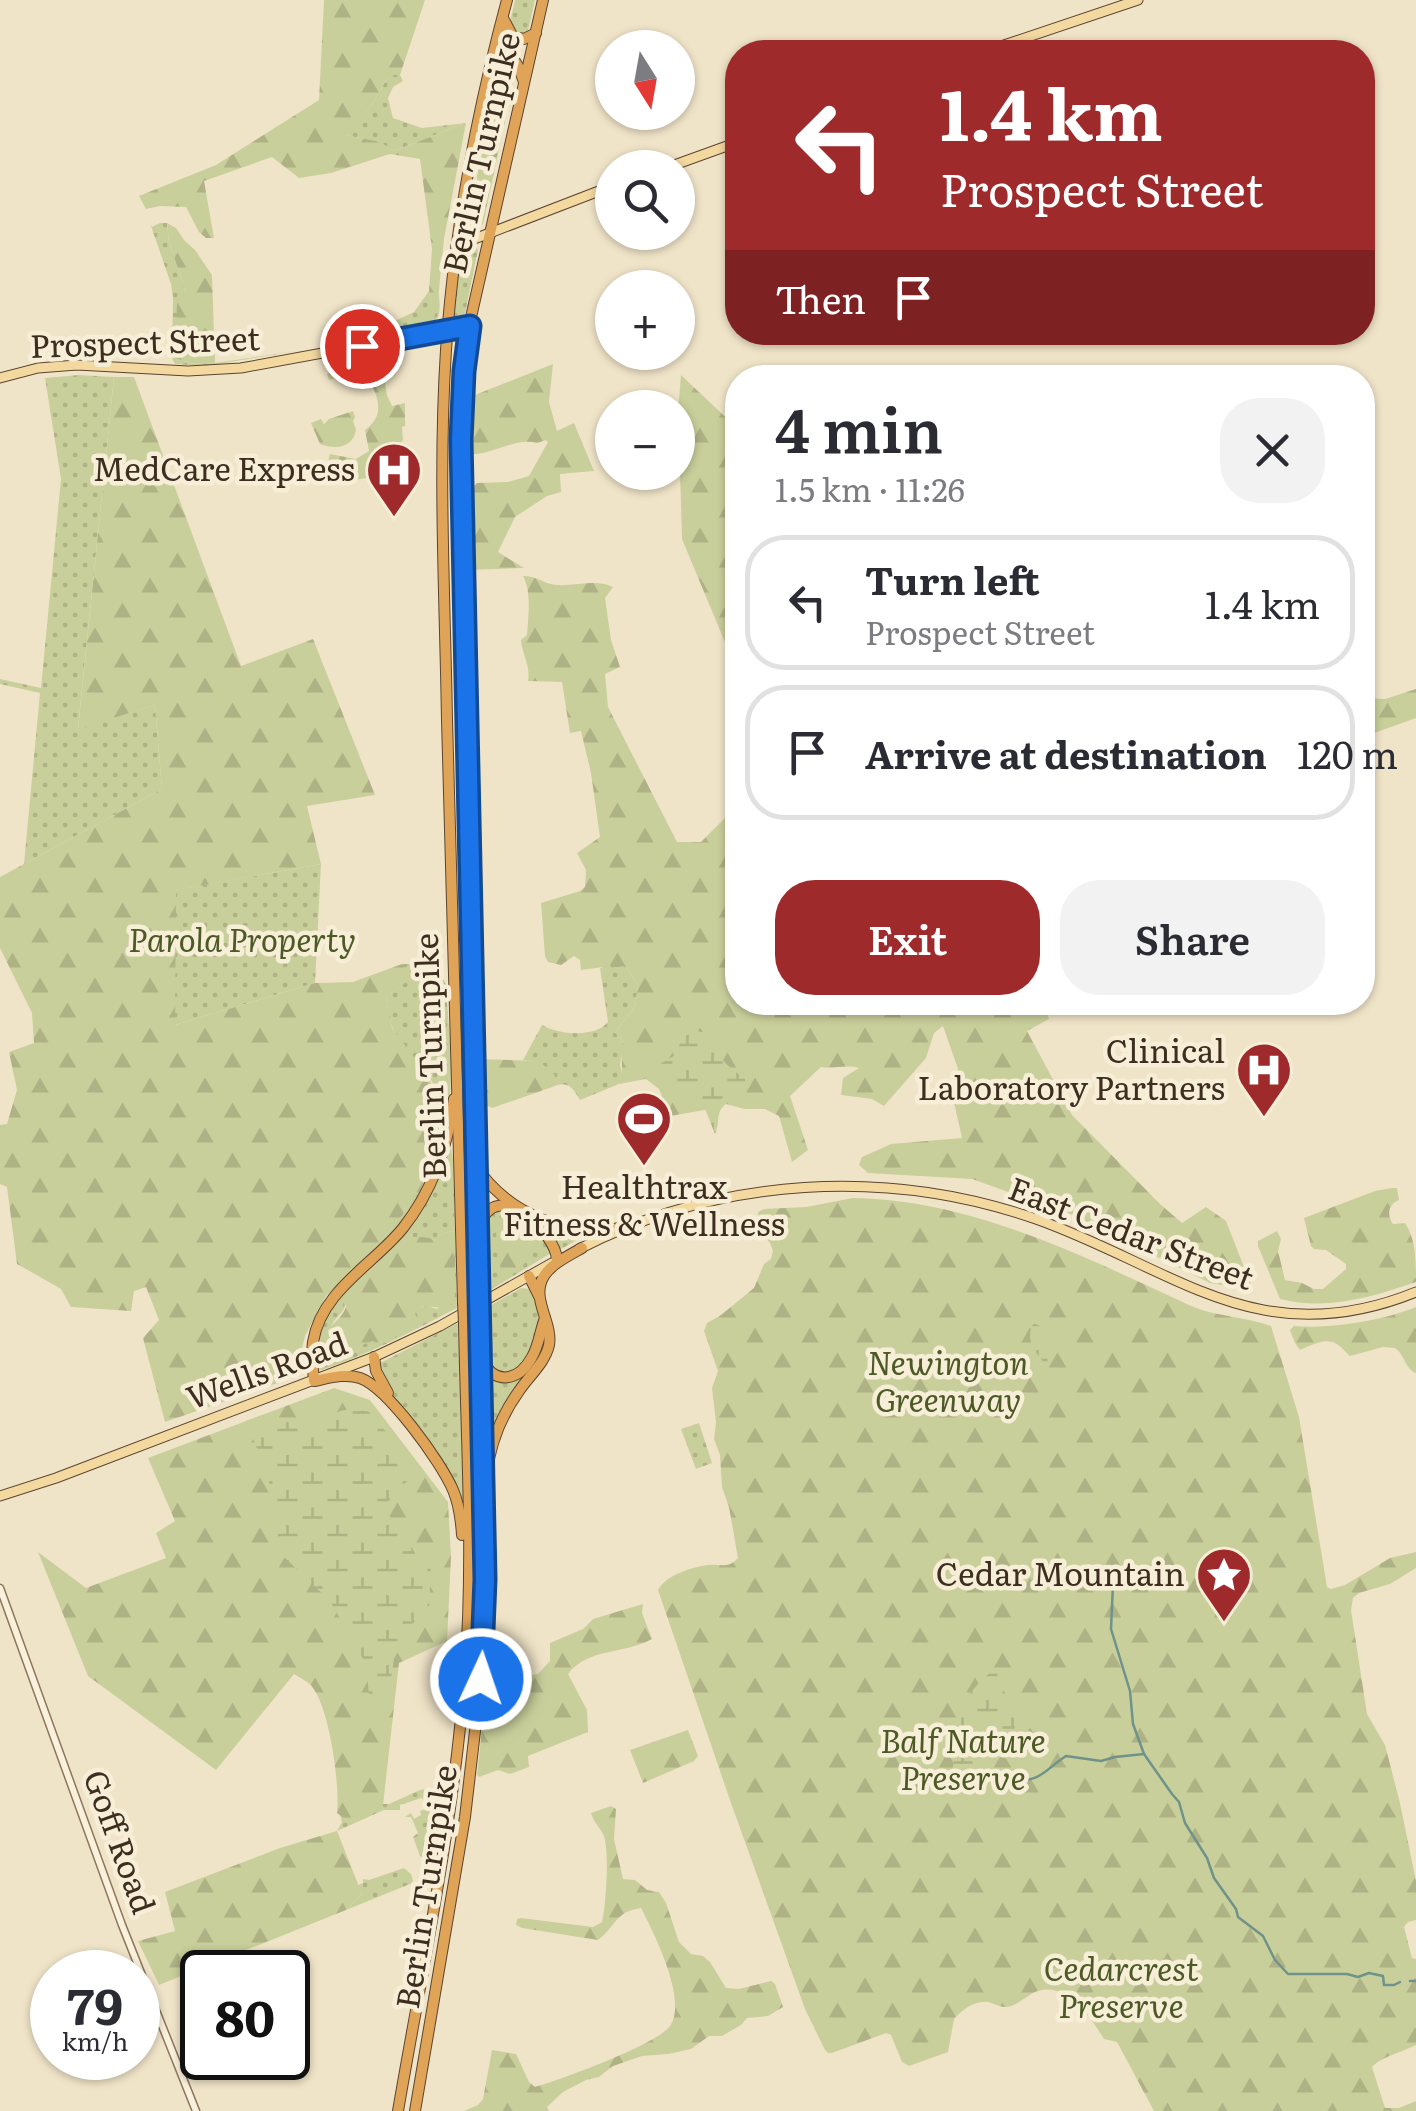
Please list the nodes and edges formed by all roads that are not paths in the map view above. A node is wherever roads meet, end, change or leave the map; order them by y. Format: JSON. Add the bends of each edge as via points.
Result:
{"nodes":[{"id":1,"x":507,"y":0,"type":"edge"},
{"id":2,"x":543,"y":0,"type":"edge"},
{"id":3,"x":1138,"y":0,"type":"edge"},
{"id":4,"x":502,"y":18,"type":"junction"},
{"id":5,"x":536,"y":32,"type":"junction"},
{"id":6,"x":1019,"y":40,"type":"edge"},
{"id":7,"x":490,"y":62,"type":"junction"},
{"id":8,"x":524,"y":83,"type":"junction"},
{"id":9,"x":725,"y":147,"type":"edge"},
{"id":10,"x":695,"y":158,"type":"edge"},
{"id":11,"x":595,"y":193,"type":"edge"},
{"id":12,"x":491,"y":233,"type":"junction"},
{"id":13,"x":456,"y":246,"type":"junction"},
{"id":14,"x":470,"y":326,"type":"junction"},
{"id":15,"x":448,"y":330,"type":"junction"},
{"id":16,"x":0,"y":378,"type":"edge"},
{"id":17,"x":464,"y":573,"type":"junction"},
{"id":18,"x":444,"y":574,"type":"junction"},
{"id":19,"x":458,"y":1063,"type":"junction"},
{"id":20,"x":475,"y":1164,"type":"junction"},
{"id":21,"x":517,"y":1208,"type":"junction"},
{"id":22,"x":627,"y":1228,"type":"junction"},
{"id":23,"x":476,"y":1242,"type":"junction"},
{"id":24,"x":582,"y":1248,"type":"junction"},
{"id":25,"x":557,"y":1260,"type":"junction"},
{"id":26,"x":542,"y":1269,"type":"joint"},
{"id":27,"x":530,"y":1276,"type":"junction"},
{"id":28,"x":1416,"y":1292,"type":"edge"},
{"id":29,"x":540,"y":1296,"type":"junction"},
{"id":30,"x":544,"y":1318,"type":"junction"},
{"id":31,"x":479,"y":1350,"type":"junction"},
{"id":32,"x":374,"y":1358,"type":"junction"},
{"id":33,"x":314,"y":1381,"type":"junction"},
{"id":34,"x":397,"y":1408,"type":"junction"},
{"id":35,"x":0,"y":1496,"type":"edge"},
{"id":36,"x":482,"y":1512,"type":"junction"},
{"id":37,"x":0,"y":1588,"type":"edge"},
{"id":38,"x":468,"y":1632,"type":"junction"},
{"id":39,"x":459,"y":1855,"type":"junction"},
{"id":40,"x":440,"y":1863,"type":"junction"},
{"id":41,"x":196,"y":2111,"type":"edge"},
{"id":42,"x":398,"y":2111,"type":"edge"},
{"id":43,"x":415,"y":2111,"type":"edge"}],
"edges":[{"from":1,"to":4,"type":"highway","name":"Berlin Turnpike"},
{"from":2,"to":5,"type":"highway","name":"Berlin Turnpike"},
{"from":3,"to":6,"type":"main road"},
{"from":4,"to":5,"type":"highway","via":[[514,37]]},
{"from":4,"to":7,"type":"highway","name":"Berlin Turnpike"},
{"from":5,"to":8,"type":"highway","name":"Berlin Turnpike"},
{"from":7,"to":8,"type":"highway","via":[[515,60]]},
{"from":7,"to":13,"type":"highway","name":"Berlin Turnpike"},
{"from":8,"to":12,"type":"highway","name":"Berlin Turnpike"},
{"from":9,"to":10,"type":"main road"},
{"from":11,"to":12,"type":"main road"},
{"from":12,"to":13,"type":"main road"},
{"from":12,"to":14,"type":"highway","name":"Berlin Turnpike"},
{"from":13,"to":15,"type":"highway","name":"Berlin Turnpike"},
{"from":14,"to":15,"type":"main road","name":"Prospect Street"},
{"from":14,"to":17,"type":"highway","name":"Berlin Turnpike","via":[[461,440]]},
{"from":15,"to":16,"type":"main road","name":"Prospect Street","via":[[227,369],[78,365]]},
{"from":15,"to":18,"type":"highway","name":"Berlin Turnpike"},
{"from":17,"to":18,"type":"highway"},
{"from":17,"to":20,"type":"highway","name":"Berlin Turnpike"},
{"from":18,"to":19,"type":"highway","name":"Berlin Turnpike"},
{"from":19,"to":33,"type":"highway","via":[[448,1134],[431,1184],[402,1230],[326,1310],[313,1341]]},
{"from":19,"to":38,"type":"highway","name":"Berlin Turnpike","bridge":true},
{"from":20,"to":21,"type":"highway"},
{"from":20,"to":23,"type":"highway","name":"Berlin Turnpike"},
{"from":21,"to":22,"type":"highway","via":[[568,1228]]},
{"from":21,"to":23,"type":"highway","via":[[489,1208]]},
{"from":21,"to":25,"type":"highway","via":[[548,1236]]},
{"from":22,"to":24,"type":"main road","name":"East Cedar Street"},
{"from":22,"to":28,"type":"main road","name":"East Cedar Street","via":[[688,1206],[773,1190],[913,1190],[1039,1220],[1196,1291],[1256,1310],[1355,1310]]},
{"from":23,"to":31,"type":"highway","name":"Berlin Turnpike","bridge":true},
{"from":24,"to":25,"type":"main road","name":"East Cedar Street"},
{"from":24,"to":29,"type":"highway","via":[[546,1273]]},
{"from":25,"to":26,"type":"main road","name":"East Cedar Street"},
{"from":26,"to":27,"type":"main road","name":"Wells Road"},
{"from":27,"to":29,"type":"highway"},
{"from":27,"to":32,"type":"main road","name":"Wells Road"},
{"from":29,"to":30,"type":"highway"},
{"from":30,"to":31,"type":"highway","via":[[533,1356],[516,1375],[490,1372]]},
{"from":30,"to":36,"type":"highway","via":[[548,1348],[496,1432]]},
{"from":31,"to":36,"type":"highway","name":"Berlin Turnpike"},
{"from":32,"to":33,"type":"main road","name":"Wells Road"},
{"from":32,"to":34,"type":"highway"},
{"from":33,"to":34,"type":"highway","via":[[358,1378]]},
{"from":33,"to":35,"type":"main road","name":"Wells Road"},
{"from":34,"to":38,"type":"highway","via":[[457,1499]]},
{"from":36,"to":39,"type":"highway","name":"Berlin Turnpike","via":[[482,1668]]},
{"from":37,"to":41,"type":"street","name":"Goff Road"},
{"from":38,"to":40,"type":"highway","name":"Berlin Turnpike"},
{"from":39,"to":40,"type":"highway"},
{"from":39,"to":43,"type":"highway","name":"Berlin Turnpike"},
{"from":40,"to":42,"type":"highway","name":"Berlin Turnpike"}]}
